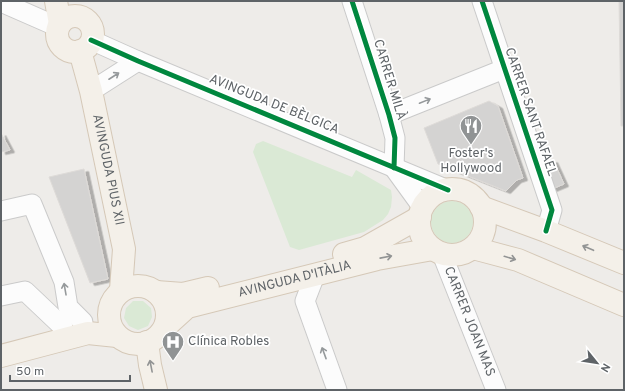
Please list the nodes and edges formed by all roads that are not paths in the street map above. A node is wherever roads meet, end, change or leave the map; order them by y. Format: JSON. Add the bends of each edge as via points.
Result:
{"nodes":[{"id":1,"x":56,"y":1,"type":"edge"},
{"id":2,"x":352,"y":1,"type":"edge"},
{"id":3,"x":482,"y":1,"type":"edge"},
{"id":4,"x":1,"y":2,"type":"edge"},
{"id":5,"x":78,"y":9,"type":"edge"},
{"id":6,"x":59,"y":26,"type":"junction"},
{"id":7,"x":86,"y":45,"type":"junction"},
{"id":8,"x":138,"y":61,"type":"junction"},
{"id":9,"x":504,"y":69,"type":"junction"},
{"id":10,"x":91,"y":91,"type":"junction"},
{"id":11,"x":389,"y":115,"type":"junction"},
{"id":12,"x":394,"y":168,"type":"junction"},
{"id":13,"x":448,"y":190,"type":"junction"},
{"id":14,"x":481,"y":207,"type":"junction"},
{"id":15,"x":1,"y":211,"type":"edge"},
{"id":16,"x":421,"y":212,"type":"junction"},
{"id":17,"x":546,"y":231,"type":"junction"},
{"id":18,"x":473,"y":248,"type":"junction"},
{"id":19,"x":124,"y":249,"type":"junction"},
{"id":20,"x":438,"y":251,"type":"junction"},
{"id":21,"x":624,"y":263,"type":"edge"},
{"id":22,"x":315,"y":275,"type":"junction"},
{"id":23,"x":150,"y":289,"type":"junction"},
{"id":24,"x":1,"y":296,"type":"edge"},
{"id":25,"x":116,"y":297,"type":"junction"},
{"id":26,"x":624,"y":305,"type":"edge"},
{"id":27,"x":73,"y":324,"type":"junction"},
{"id":28,"x":165,"y":327,"type":"junction"},
{"id":29,"x":117,"y":336,"type":"junction"},
{"id":30,"x":147,"y":342,"type":"junction"},
{"id":31,"x":1,"y":344,"type":"edge"},
{"id":32,"x":1,"y":356,"type":"edge"},
{"id":33,"x":156,"y":390,"type":"edge"},
{"id":34,"x":337,"y":390,"type":"edge"},
{"id":35,"x":496,"y":390,"type":"edge"}],
"edges":[{"from":1,"to":6,"type":"main road"},
{"from":2,"to":11,"type":"street","name":"CARRER MILÀ"},
{"from":3,"to":9,"type":"street","name":"CARRER SANT RAFAEL"},
{"from":4,"to":6,"type":"street"},
{"from":5,"to":6,"type":"main road","via":[[76,16],[64,19]]},
{"from":5,"to":7,"type":"main road","name":"AVINGUDA PIUS XII","via":[[92,30],[92,36]]},
{"from":6,"to":7,"type":"main road","via":[[58,41],[66,50],[71,52]]},
{"from":7,"to":8,"type":"street","name":"AVINGUDA DE BÈLGICA"},
{"from":7,"to":10,"type":"main road","name":"AVINGUDA PIUS XII"},
{"from":10,"to":8,"type":"street","one_way":true},
{"from":8,"to":12,"type":"street","name":"AVINGUDA DE BÈLGICA"},
{"from":11,"to":9,"type":"street","name":"CARRER SANT RAFAEL","one_way":true},
{"from":9,"to":17,"type":"street","name":"CARRER SANT RAFAEL","via":[[552,210]]},
{"from":10,"to":19,"type":"main road","name":"AVINGUDA PIUS XII"},
{"from":11,"to":12,"type":"street","name":"CARRER MILÀ","via":[[395,138]]},
{"from":12,"to":13,"type":"street","name":"AVINGUDA DE BÈLGICA"},
{"from":12,"to":16,"type":"street"},
{"from":13,"to":14,"type":"main road","via":[[467,193]]},
{"from":13,"to":16,"type":"main road","via":[[429,199]]},
{"from":14,"to":17,"type":"main road"},
{"from":14,"to":18,"type":"main road","via":[[485,218],[484,229]]},
{"from":27,"to":15,"type":"street","one_way":true,"via":[[64,282],[32,204]]},
{"from":16,"to":20,"type":"main road","via":[[422,235],[426,242]]},
{"from":16,"to":23,"type":"main road","name":"AVINGUDA D'ITÀLIA","via":[[365,248],[183,294]]},
{"from":21,"to":17,"type":"main road","one_way":true},
{"from":18,"to":20,"type":"main road","via":[[453,255]]},
{"from":18,"to":26,"type":"main road","one_way":true,"via":[[518,260]]},
{"from":19,"to":23,"type":"main road","name":"AVINGUDA PIUS XII"},
{"from":19,"to":25,"type":"main road","name":"AVINGUDA PIUS XII"},
{"from":22,"to":20,"type":"main road","name":"AVINGUDA D'ITÀLIA","one_way":true,"via":[[377,259]]},
{"from":20,"to":35,"type":"street","name":"CARRER JOAN MAS"},
{"from":22,"to":28,"type":"main road","name":"AVINGUDA D'ITÀLIA","via":[[188,307]]},
{"from":34,"to":22,"type":"street","one_way":true,"via":[[305,300]]},
{"from":23,"to":25,"type":"main road","via":[[136,285],[128,287]]},
{"from":23,"to":28,"type":"main road","via":[[163,299],[167,308]]},
{"from":24,"to":27,"type":"street","via":[[25,291]]},
{"from":25,"to":27,"type":"main road"},
{"from":25,"to":29,"type":"main road","via":[[109,312],[109,321]]},
{"from":27,"to":31,"type":"main road"},
{"from":28,"to":30,"type":"main road","via":[[153,340]]},
{"from":29,"to":30,"type":"main road","via":[[134,344]]},
{"from":29,"to":32,"type":"main road","via":[[88,333]]},
{"from":33,"to":30,"type":"main road","one_way":true}]}
